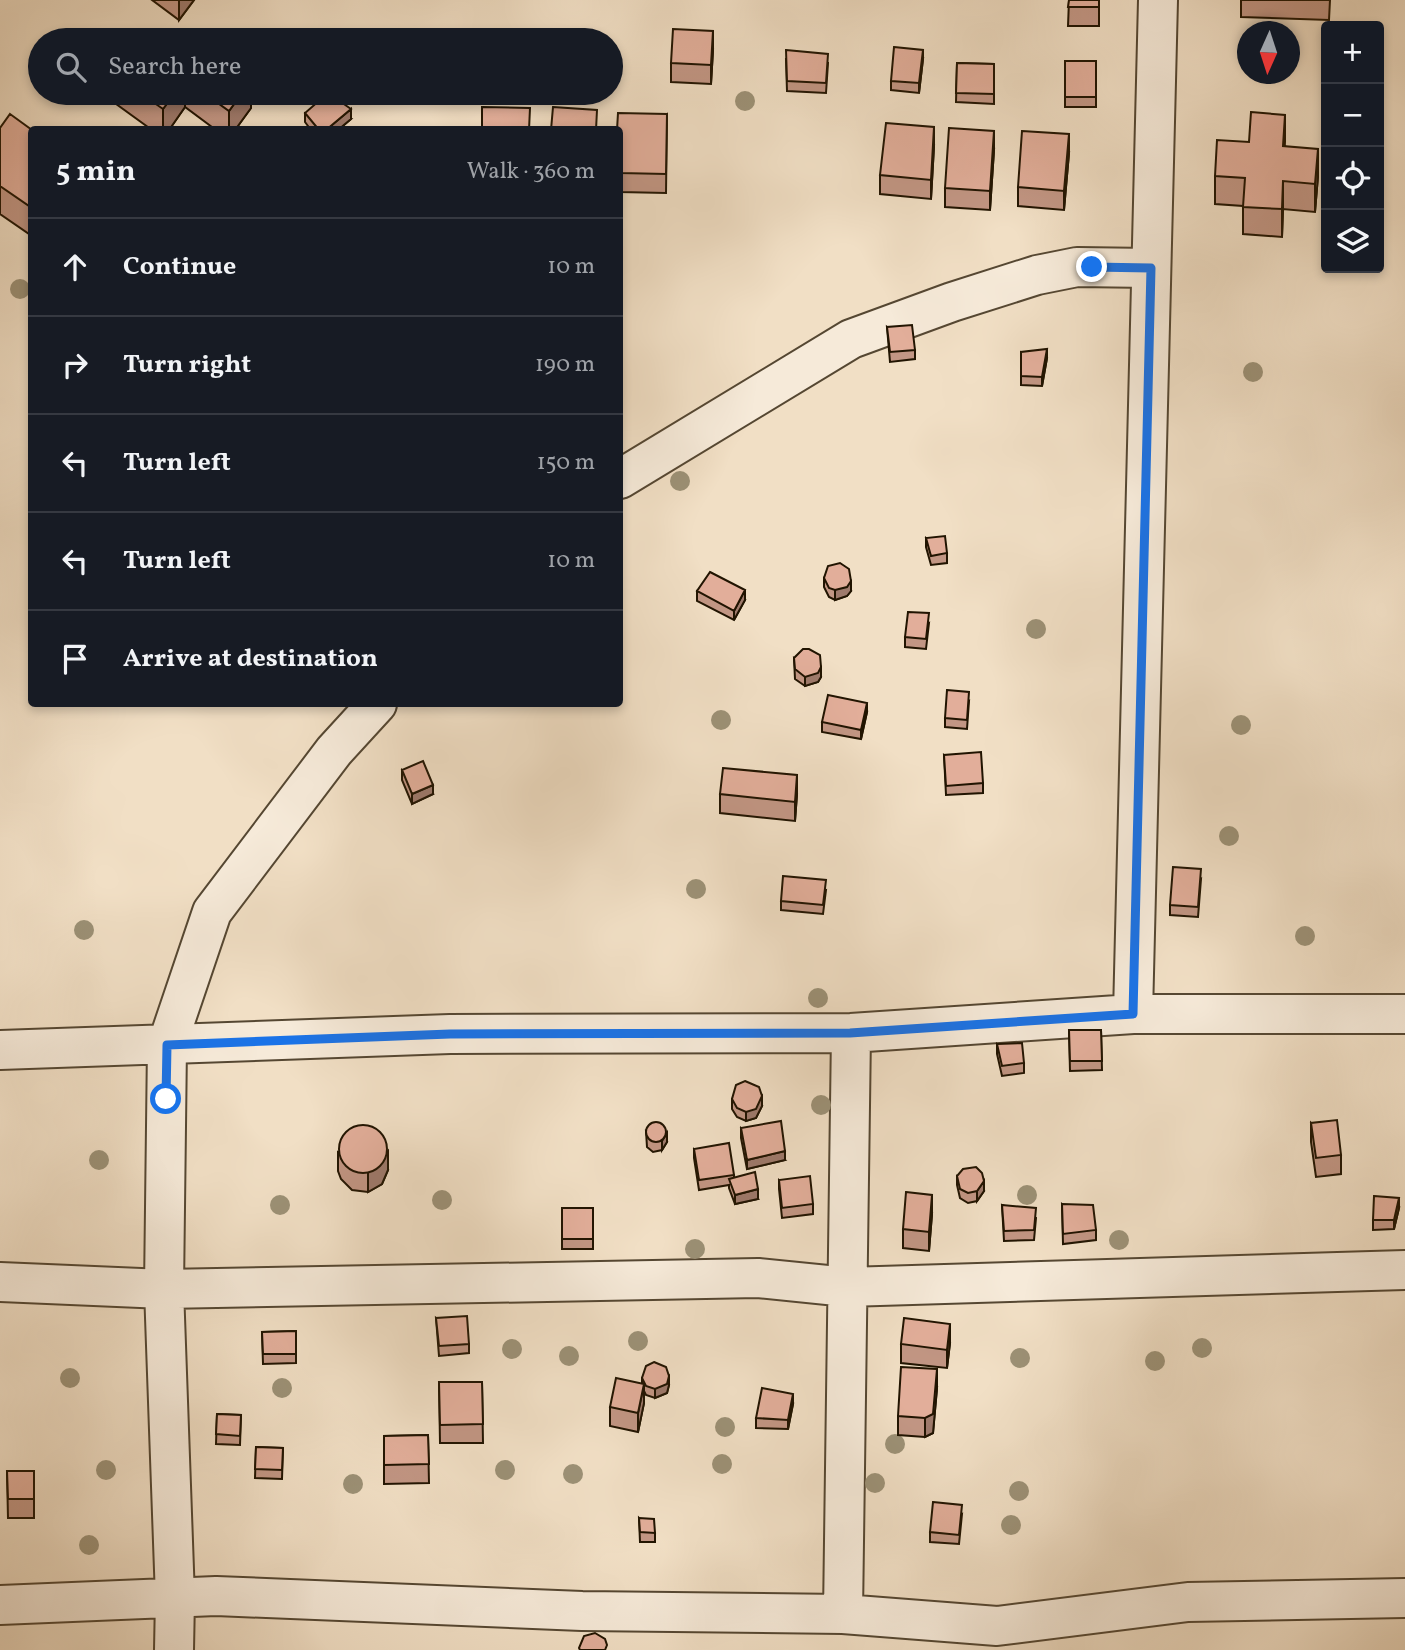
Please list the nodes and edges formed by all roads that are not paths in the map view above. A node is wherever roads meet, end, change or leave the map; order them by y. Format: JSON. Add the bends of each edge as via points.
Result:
{"nodes":[{"id":1,"x":1158,"y":0,"type":"edge"},
{"id":2,"x":1151,"y":268,"type":"junction"},
{"id":3,"x":623,"y":477,"type":"edge"},
{"id":4,"x":374,"y":707,"type":"edge"},
{"id":5,"x":1133,"y":1014,"type":"junction"},
{"id":6,"x":1405,"y":1014,"type":"edge"},
{"id":7,"x":850,"y":1033,"type":"junction"},
{"id":8,"x":167,"y":1045,"type":"junction"},
{"id":9,"x":0,"y":1050,"type":"edge"},
{"id":10,"x":1405,"y":1270,"type":"edge"},
{"id":11,"x":0,"y":1282,"type":"edge"},
{"id":12,"x":847,"y":1287,"type":"junction"},
{"id":13,"x":164,"y":1289,"type":"junction"},
{"id":14,"x":175,"y":1598,"type":"junction"},
{"id":15,"x":1405,"y":1598,"type":"edge"},
{"id":16,"x":0,"y":1605,"type":"edge"},
{"id":17,"x":843,"y":1614,"type":"junction"},
{"id":18,"x":174,"y":1650,"type":"edge"}],
"edges":[{"from":1,"to":2,"type":"street"},
{"from":2,"to":3,"type":"street","via":[[1077,267],[1037,275],[851,339]]},
{"from":2,"to":5,"type":"street"},
{"from":4,"to":8,"type":"street","via":[[334,751],[212,912]]},
{"from":5,"to":6,"type":"street"},
{"from":5,"to":7,"type":"street"},
{"from":7,"to":8,"type":"street","via":[[450,1034]]},
{"from":7,"to":12,"type":"street"},
{"from":8,"to":9,"type":"street"},
{"from":8,"to":13,"type":"street"},
{"from":10,"to":12,"type":"street"},
{"from":11,"to":13,"type":"street"},
{"from":12,"to":13,"type":"street","via":[[758,1278]]},
{"from":12,"to":17,"type":"street"},
{"from":13,"to":14,"type":"street"},
{"from":14,"to":16,"type":"street"},
{"from":14,"to":17,"type":"street"},
{"from":14,"to":18,"type":"street"},
{"from":15,"to":17,"type":"street","via":[[1188,1602],[997,1626]]}]}
